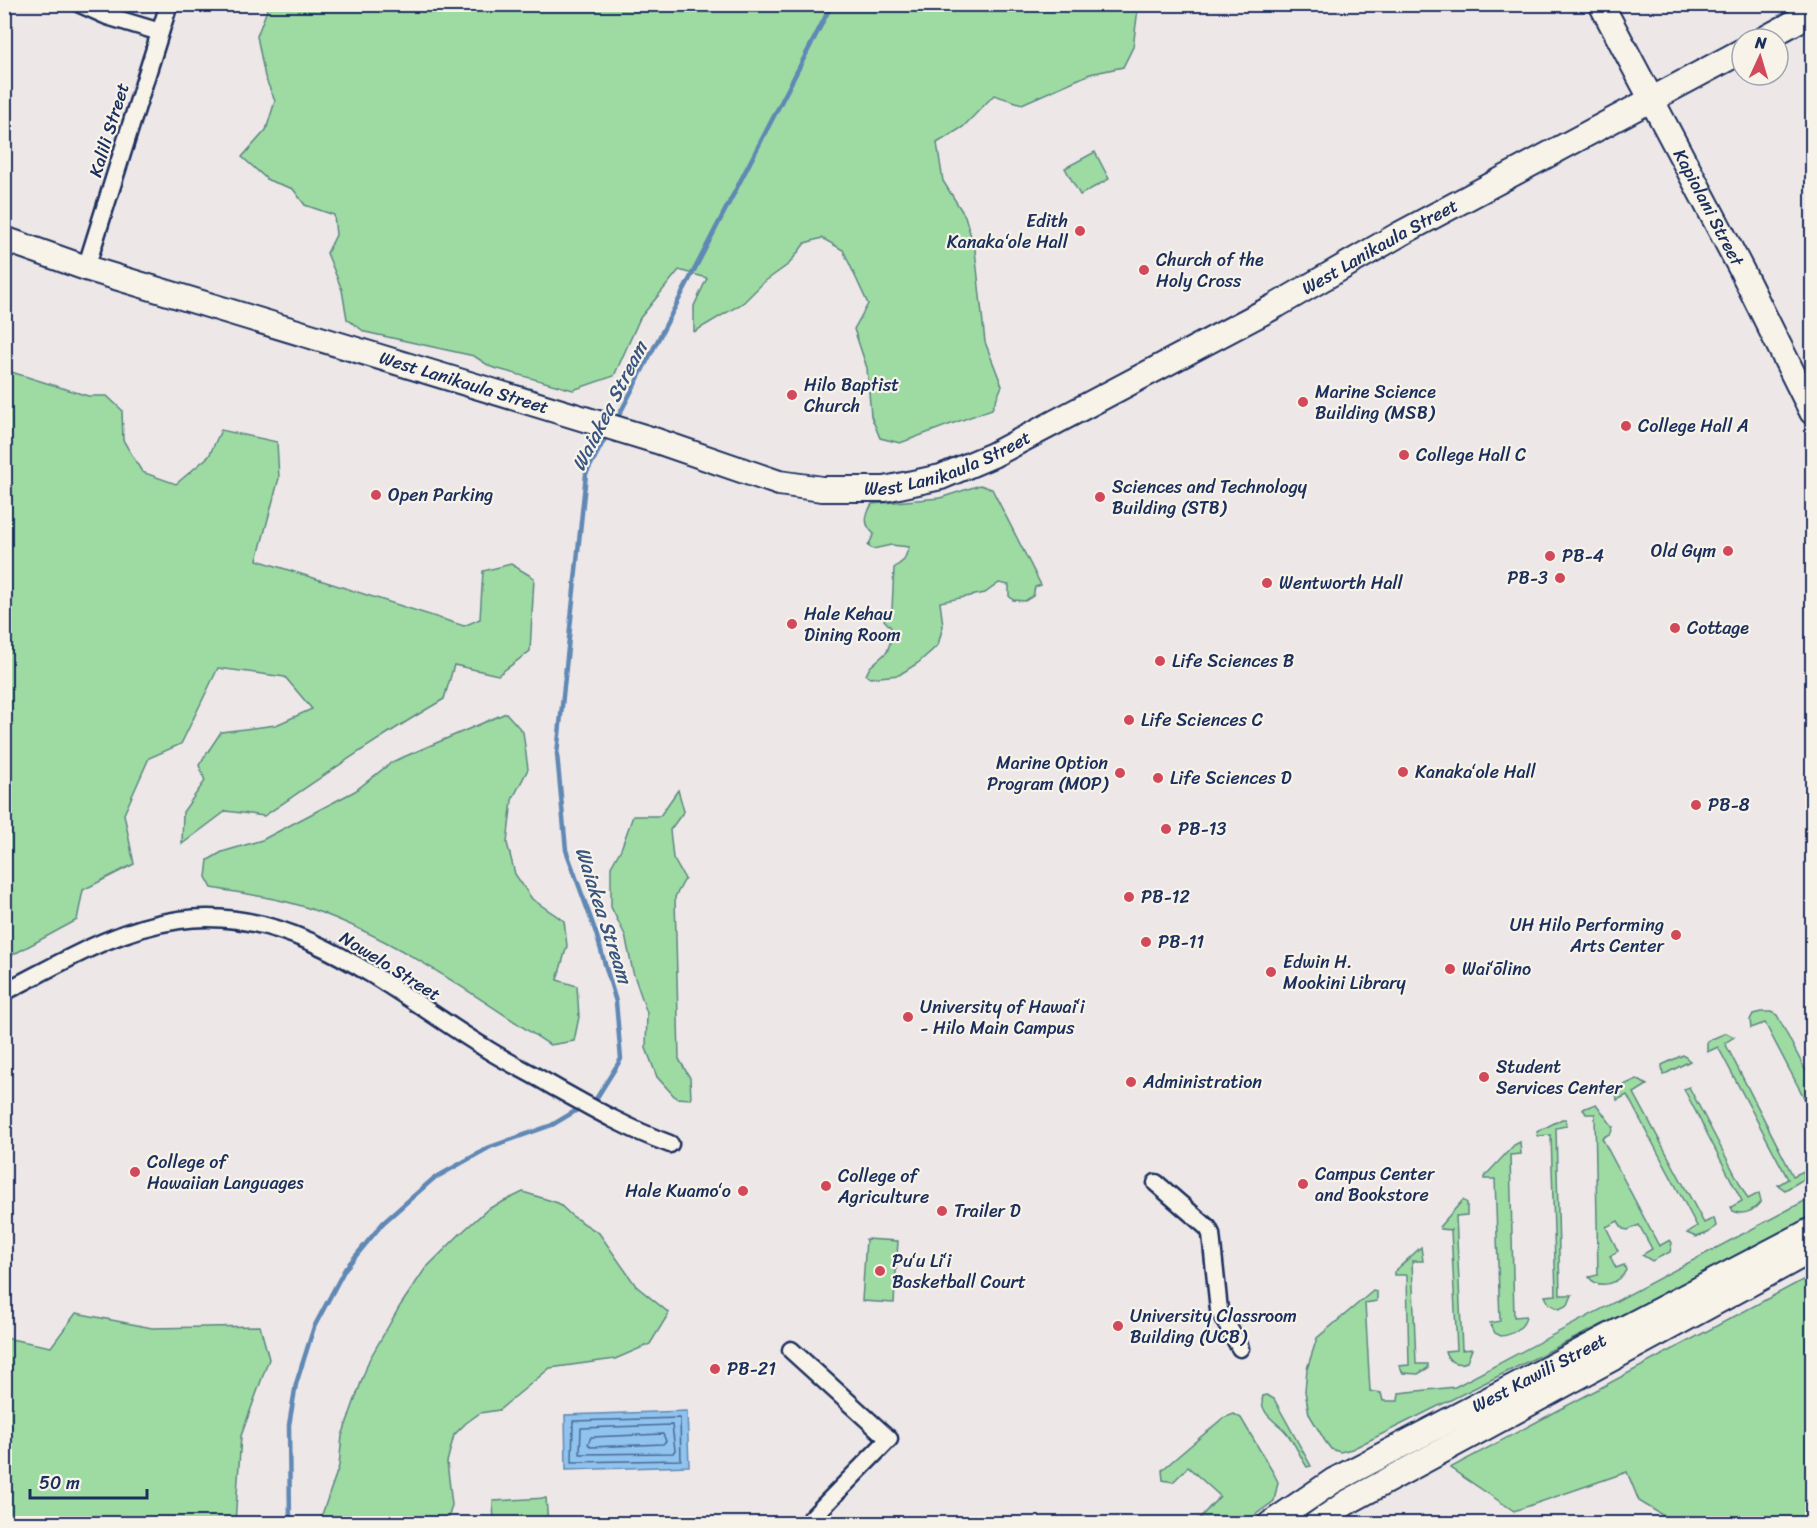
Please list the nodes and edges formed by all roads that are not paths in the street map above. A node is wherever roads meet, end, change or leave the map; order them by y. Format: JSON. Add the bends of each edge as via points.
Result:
{"nodes":[{"id":1,"x":80,"y":4,"type":"edge"},
{"id":2,"x":169,"y":4,"type":"edge"},
{"id":3,"x":1601,"y":4,"type":"edge"},
{"id":4,"x":1812,"y":13,"type":"edge"},
{"id":5,"x":1786,"y":27,"type":"edge"},
{"id":6,"x":160,"y":32,"type":"junction"},
{"id":7,"x":1730,"y":58,"type":"edge"},
{"id":8,"x":1652,"y":100,"type":"junction"},
{"id":9,"x":4,"y":239,"type":"edge"},
{"id":10,"x":86,"y":268,"type":"junction"},
{"id":11,"x":1812,"y":412,"type":"edge"},
{"id":12,"x":4,"y":992,"type":"edge"},
{"id":13,"x":670,"y":1144,"type":"dead end"},
{"id":14,"x":1156,"y":1183,"type":"dead end"},
{"id":15,"x":1812,"y":1230,"type":"edge"},
{"id":16,"x":1812,"y":1250,"type":"edge"},
{"id":17,"x":1240,"y":1348,"type":"dead end"},
{"id":18,"x":791,"y":1350,"type":"dead end"},
{"id":19,"x":806,"y":1524,"type":"edge"},
{"id":20,"x":1270,"y":1524,"type":"edge"},
{"id":21,"x":1316,"y":1524,"type":"edge"}],
"edges":[{"from":1,"to":6,"type":"street"},
{"from":2,"to":6,"type":"street","name":"Kalili Street"},
{"from":3,"to":8,"type":"street","name":"Kapiolani Street"},
{"from":4,"to":5,"type":"street"},
{"from":6,"to":10,"type":"street","name":"Kalili Street"},
{"from":7,"to":8,"type":"street","name":"West Lanikaula Street"},
{"from":8,"to":10,"type":"street","name":"West Lanikaula Street","via":[[1400,234],[1278,305],[993,455],[941,477],[885,489],[822,489],[779,483],[657,441]]},
{"from":8,"to":11,"type":"street","name":"Kapiolani Street"},
{"from":9,"to":10,"type":"street","name":"West Lanikaula Street"},
{"from":12,"to":13,"type":"street","name":"Nowelo Street","via":[[88,948],[148,926],[212,917],[274,928],[331,951],[484,1048],[612,1121]]},
{"from":14,"to":17,"type":"street","via":[[1210,1232],[1219,1310]]},
{"from":15,"to":20,"type":"street","name":"West Kawili Street","via":[[1332,1481]]},
{"from":16,"to":21,"type":"street","name":"West Kawili Street","via":[[1346,1503]]},
{"from":18,"to":19,"type":"street","via":[[889,1439]]}]}
